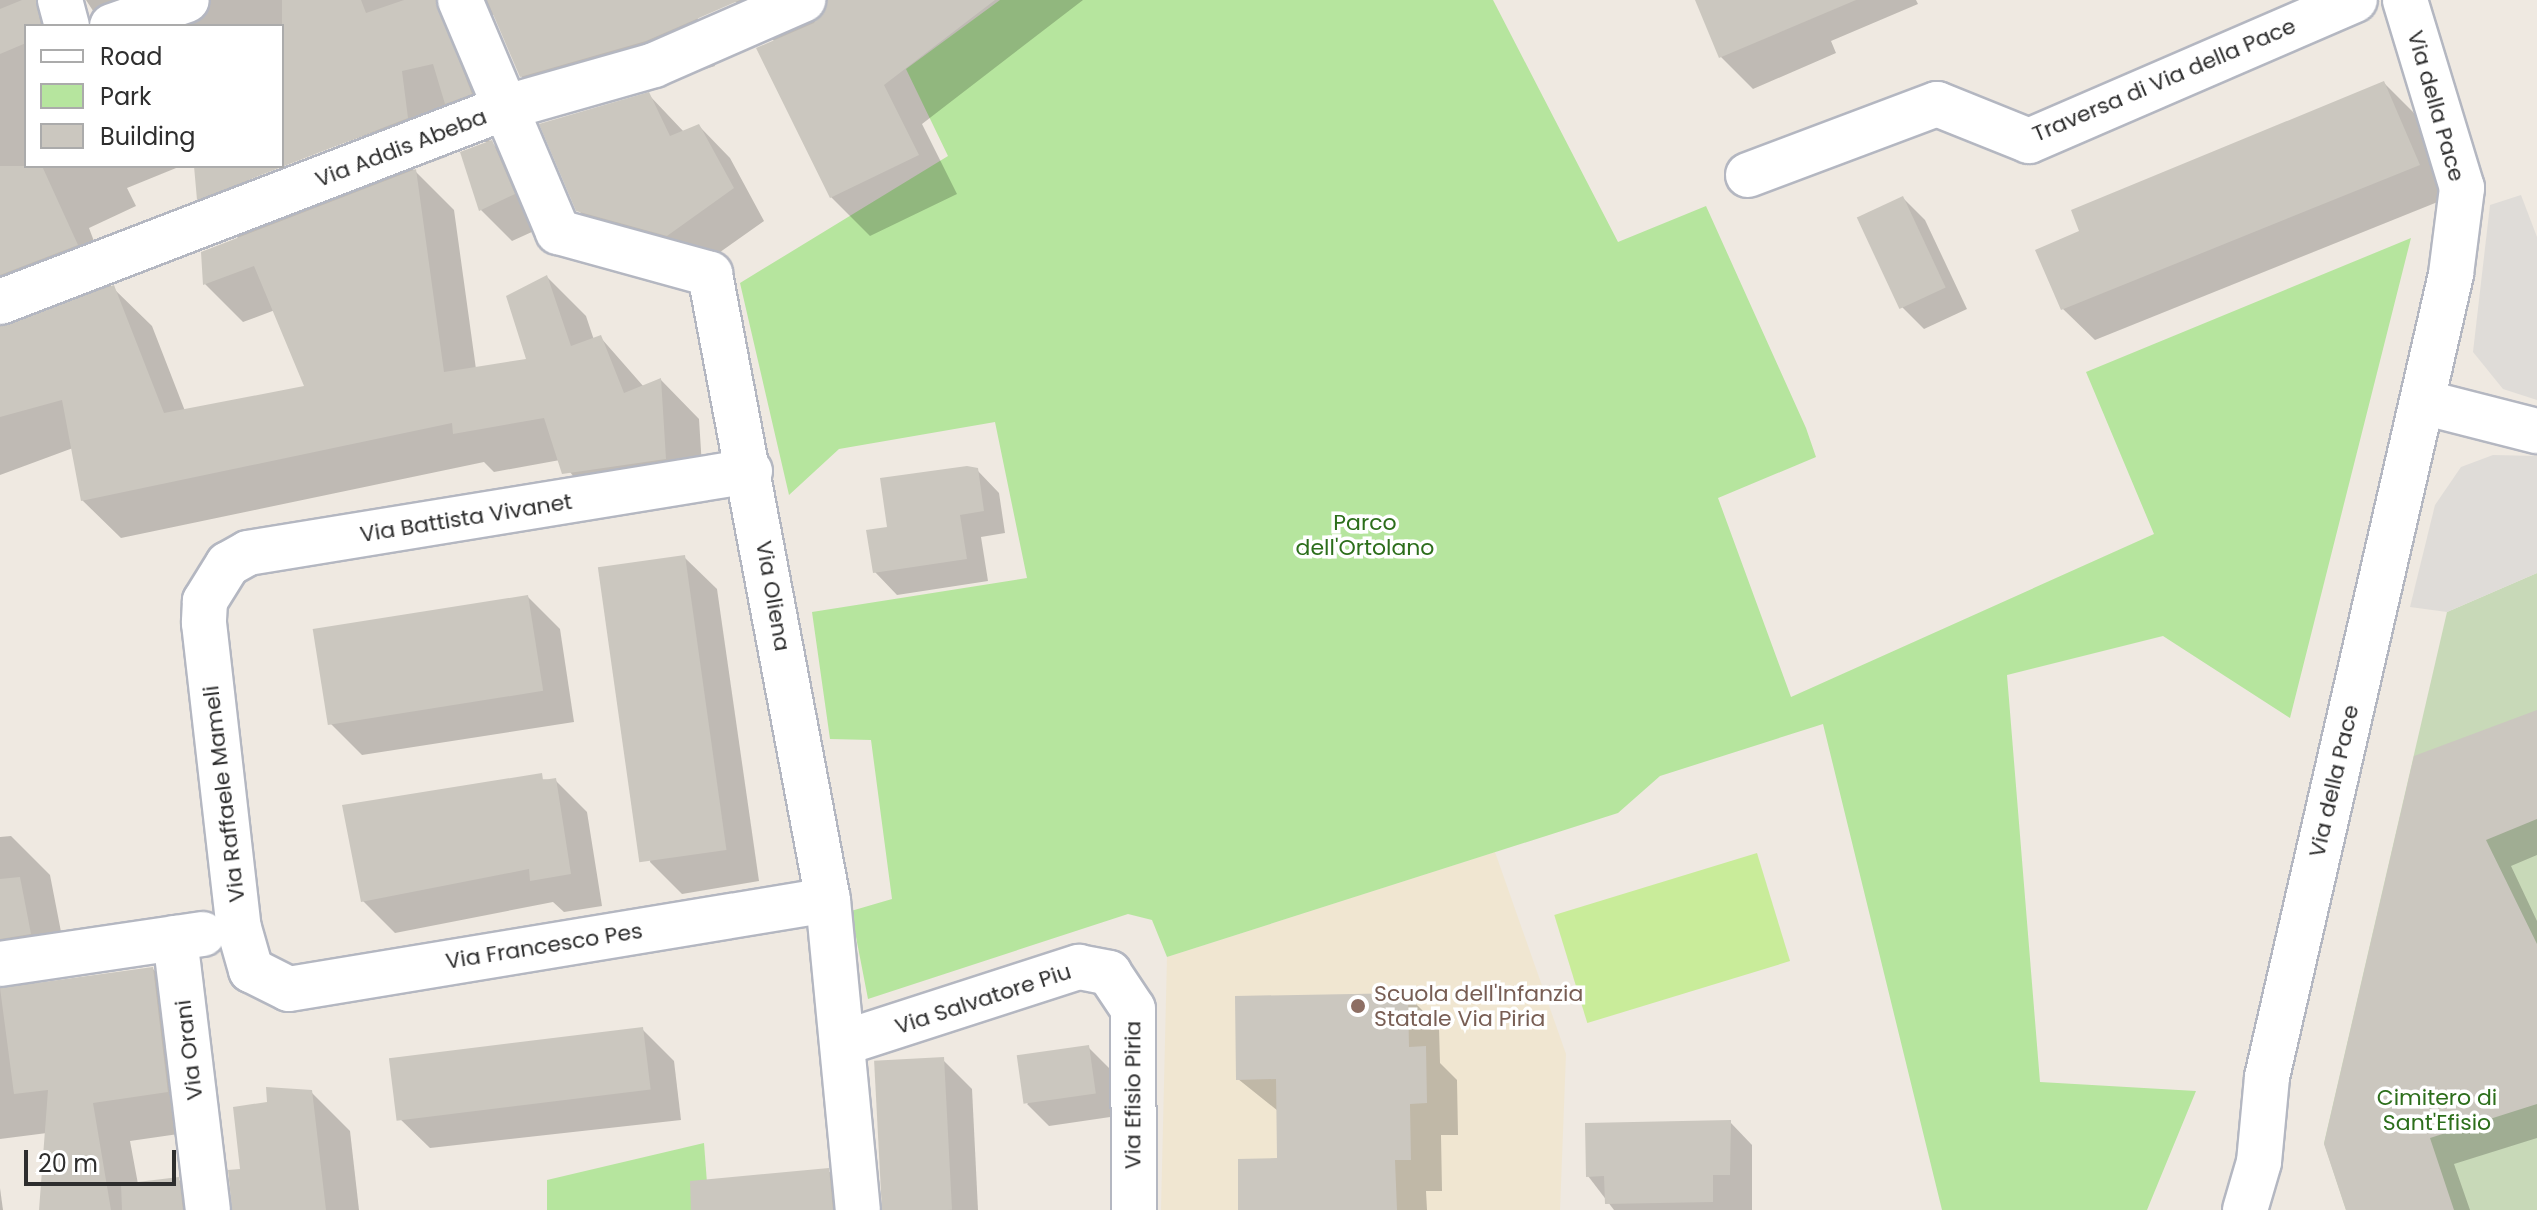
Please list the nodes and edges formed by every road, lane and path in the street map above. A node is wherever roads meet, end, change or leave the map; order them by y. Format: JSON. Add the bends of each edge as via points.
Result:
{"nodes":[{"id":1,"x":60,"y":0,"type":"edge"},
{"id":2,"x":187,"y":0,"type":"edge"},
{"id":3,"x":460,"y":0,"type":"edge"},
{"id":4,"x":803,"y":0,"type":"edge"},
{"id":5,"x":2355,"y":0,"type":"edge"},
{"id":6,"x":2405,"y":0,"type":"edge"},
{"id":7,"x":66,"y":24,"type":"edge"},
{"id":8,"x":118,"y":24,"type":"edge"},
{"id":9,"x":507,"y":107,"type":"junction"},
{"id":10,"x":1748,"y":175,"type":"dead end"},
{"id":11,"x":0,"y":302,"type":"edge"},
{"id":12,"x":2423,"y":402,"type":"junction"},
{"id":13,"x":2537,"y":431,"type":"edge"},
{"id":14,"x":750,"y":471,"type":"junction"},
{"id":15,"x":205,"y":601,"type":"joint"},
{"id":16,"x":828,"y":900,"type":"junction"},
{"id":17,"x":239,"y":928,"type":"junction"},
{"id":18,"x":175,"y":938,"type":"junction"},
{"id":19,"x":0,"y":964,"type":"edge"},
{"id":20,"x":261,"y":981,"type":"joint"},
{"id":21,"x":1121,"y":982,"type":"joint"},
{"id":22,"x":843,"y":1043,"type":"junction"},
{"id":23,"x":2259,"y":1162,"type":"junction"},
{"id":24,"x":208,"y":1210,"type":"edge"},
{"id":25,"x":858,"y":1210,"type":"edge"},
{"id":26,"x":1134,"y":1210,"type":"edge"},
{"id":27,"x":2245,"y":1210,"type":"edge"},
{"id":28,"x":2267,"y":1210,"type":"edge"}],
"edges":[{"from":1,"to":7,"type":"street"},
{"from":2,"to":8,"type":"street"},
{"from":3,"to":9,"type":"street"},
{"from":4,"to":9,"type":"street","name":"Via Addis Abeba","via":[[654,65]]},
{"from":5,"to":10,"type":"street","name":"Traversa di Via della Pace","via":[[2029,141],[1937,104]]},
{"from":6,"to":12,"type":"street","name":"Via della Pace","via":[[2462,188]]},
{"from":9,"to":11,"type":"street","name":"Via Addis Abeba"},
{"from":9,"to":14,"type":"street","name":"Via Oliena","via":[[558,232],[667,257],[710,274]]},
{"from":12,"to":13,"type":"street"},
{"from":12,"to":23,"type":"street","name":"Via della Pace","via":[[2267,1077]]},
{"from":14,"to":15,"type":"street","name":"Via Battista Vivanet","via":[[248,553],[213,581]]},
{"from":14,"to":16,"type":"street","name":"Via Oliena"},
{"from":15,"to":17,"type":"street","name":"Via Raffaele Mameli"},
{"from":16,"to":20,"type":"street","name":"Via Francesco Pes","via":[[289,989]]},
{"from":16,"to":22,"type":"street","name":"Via Oliena"},
{"from":17,"to":18,"type":"street"},
{"from":17,"to":20,"type":"street","name":"Via Raffaele Mameli","via":[[244,957]]},
{"from":18,"to":19,"type":"street"},
{"from":18,"to":24,"type":"street","name":"Via Orani"},
{"from":21,"to":22,"type":"street","name":"Via Salvatore Piu","via":[[1079,967]]},
{"from":21,"to":26,"type":"street","name":"Via Efisio Piria","via":[[1133,1009]]},
{"from":22,"to":25,"type":"street","name":"Via Oliena"},
{"from":23,"to":27,"type":"street","name":"Via della Pace"},
{"from":23,"to":28,"type":"street","name":"Via della Pace"}]}
